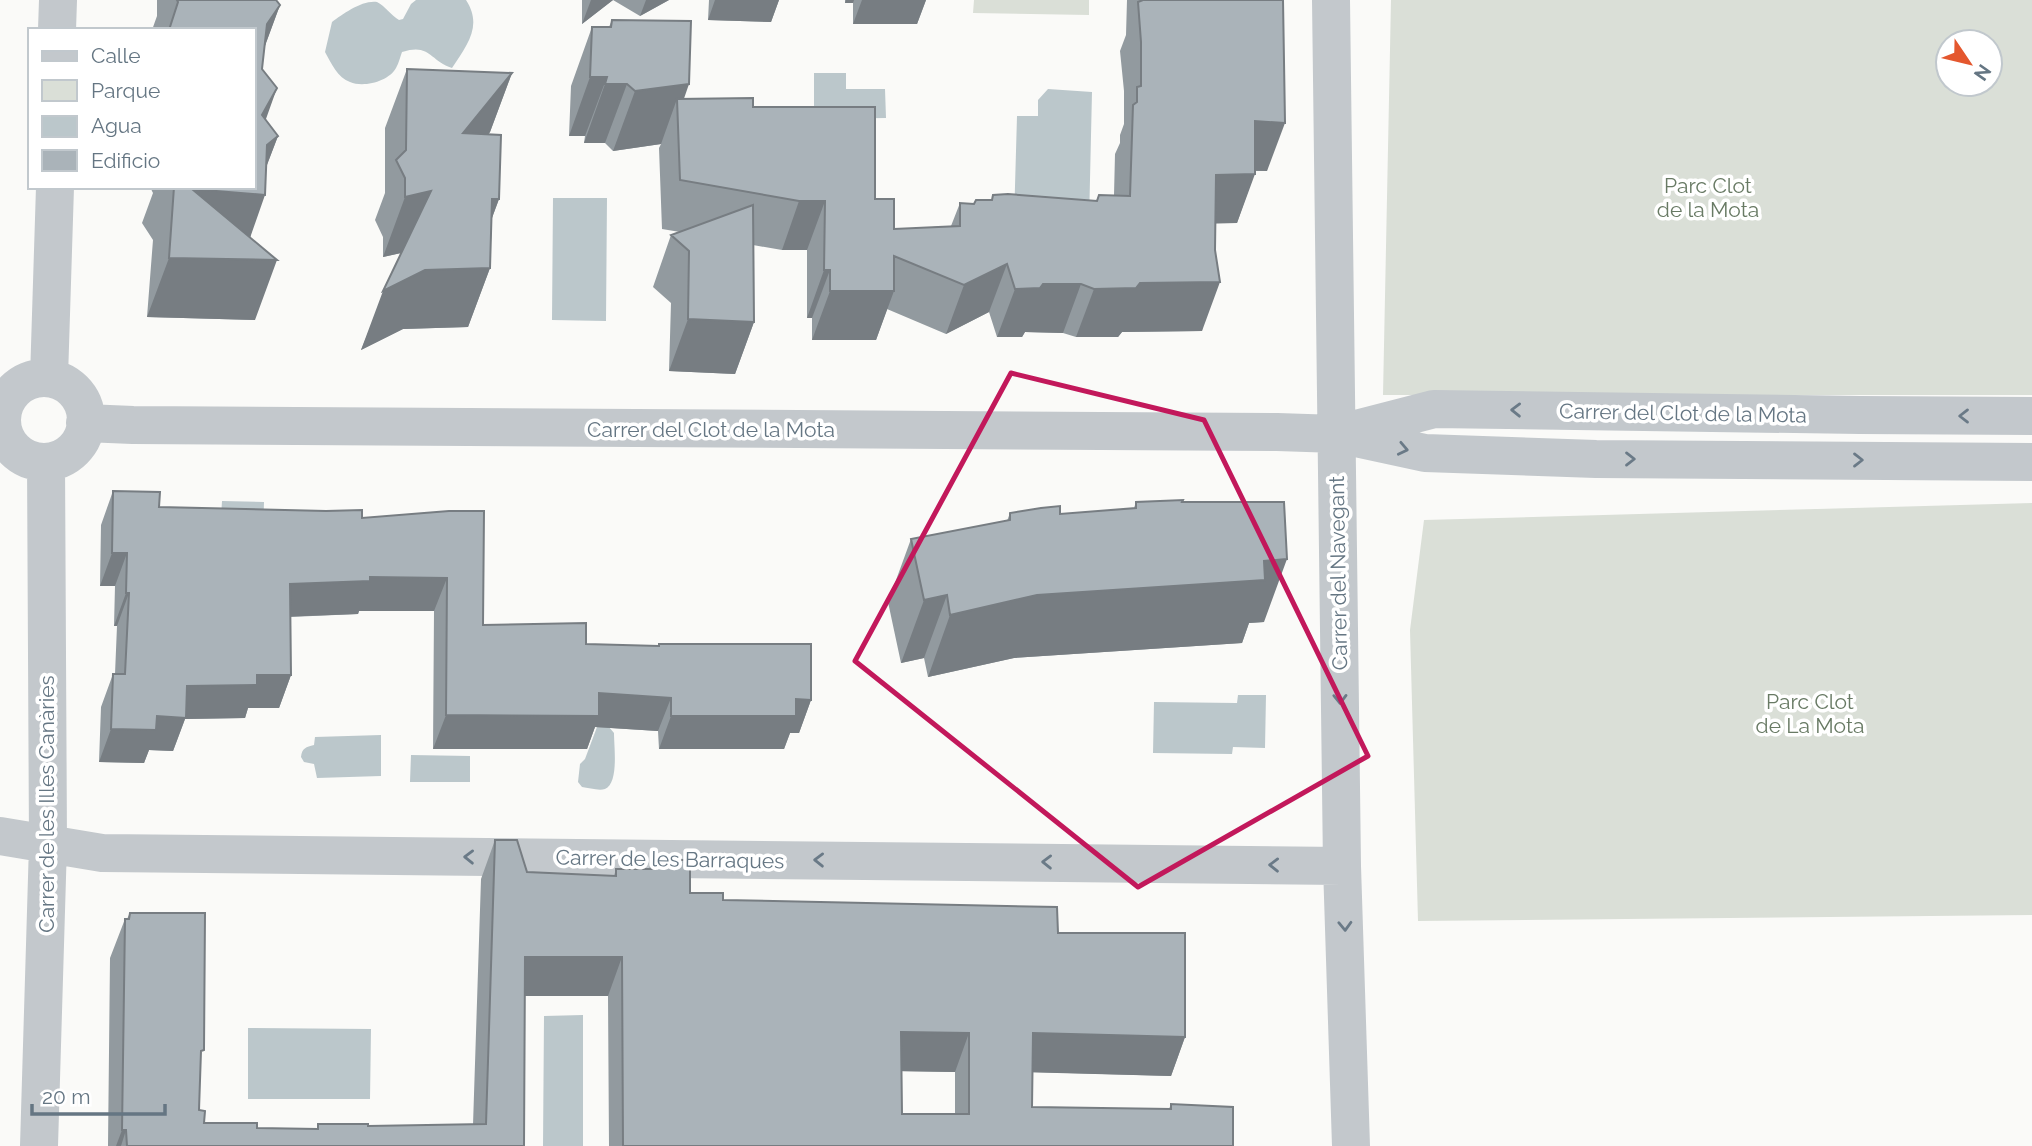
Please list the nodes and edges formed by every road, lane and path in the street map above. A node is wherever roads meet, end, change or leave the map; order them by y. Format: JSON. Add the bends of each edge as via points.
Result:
{"nodes":[{"id":1,"x":58,"y":0,"type":"edge"},
{"id":2,"x":1331,"y":0,"type":"edge"},
{"id":3,"x":57,"y":28,"type":"edge"},
{"id":4,"x":55,"y":189,"type":"edge"},
{"id":5,"x":49,"y":378,"type":"junction"},
{"id":6,"x":1,"y":415,"type":"edge"},
{"id":7,"x":2032,"y":416,"type":"edge"},
{"id":8,"x":85,"y":423,"type":"junction"},
{"id":9,"x":1337,"y":434,"type":"junction"},
{"id":10,"x":46,"y":462,"type":"junction"},
{"id":11,"x":2032,"y":462,"type":"edge"},
{"id":12,"x":0,"y":836,"type":"edge"},
{"id":13,"x":48,"y":844,"type":"junction"},
{"id":14,"x":1342,"y":866,"type":"junction"},
{"id":15,"x":39,"y":1146,"type":"edge"},
{"id":16,"x":1351,"y":1146,"type":"edge"}],
"edges":[{"from":1,"to":3,"type":"street"},
{"from":2,"to":9,"type":"street","name":"Carrer del Navegant"},
{"from":4,"to":5,"type":"street"},
{"from":5,"to":6,"type":"street","via":[[24,383],[13,391]]},
{"from":5,"to":8,"type":"street","via":[[72,389],[80,399]]},
{"from":6,"to":10,"type":"street","via":[[5,439],[13,449],[22,457]]},
{"from":7,"to":9,"type":"street","name":"Carrer del Clot de la Mota","one_way":true,"via":[[1434,409]]},
{"from":8,"to":9,"type":"street","name":"Carrer del Clot de la Mota"},
{"from":8,"to":10,"type":"street","via":[[83,435],[68,454]]},
{"from":9,"to":11,"type":"street","name":"Carrer del Clot de la Mota","one_way":true,"via":[[1425,453]]},
{"from":9,"to":14,"type":"street","name":"Carrer del Navegant","one_way":true},
{"from":10,"to":13,"type":"street","name":"Carrer de les Illes Canàries"},
{"from":12,"to":13,"type":"street","name":"Carrer de les Barraques"},
{"from":14,"to":13,"type":"street","name":"Carrer de les Barraques","one_way":true,"via":[[102,853]]},
{"from":13,"to":15,"type":"street","name":"Carrer de les Illes Canàries"},
{"from":14,"to":16,"type":"street","name":"Carrer del Navegant","one_way":true}]}
